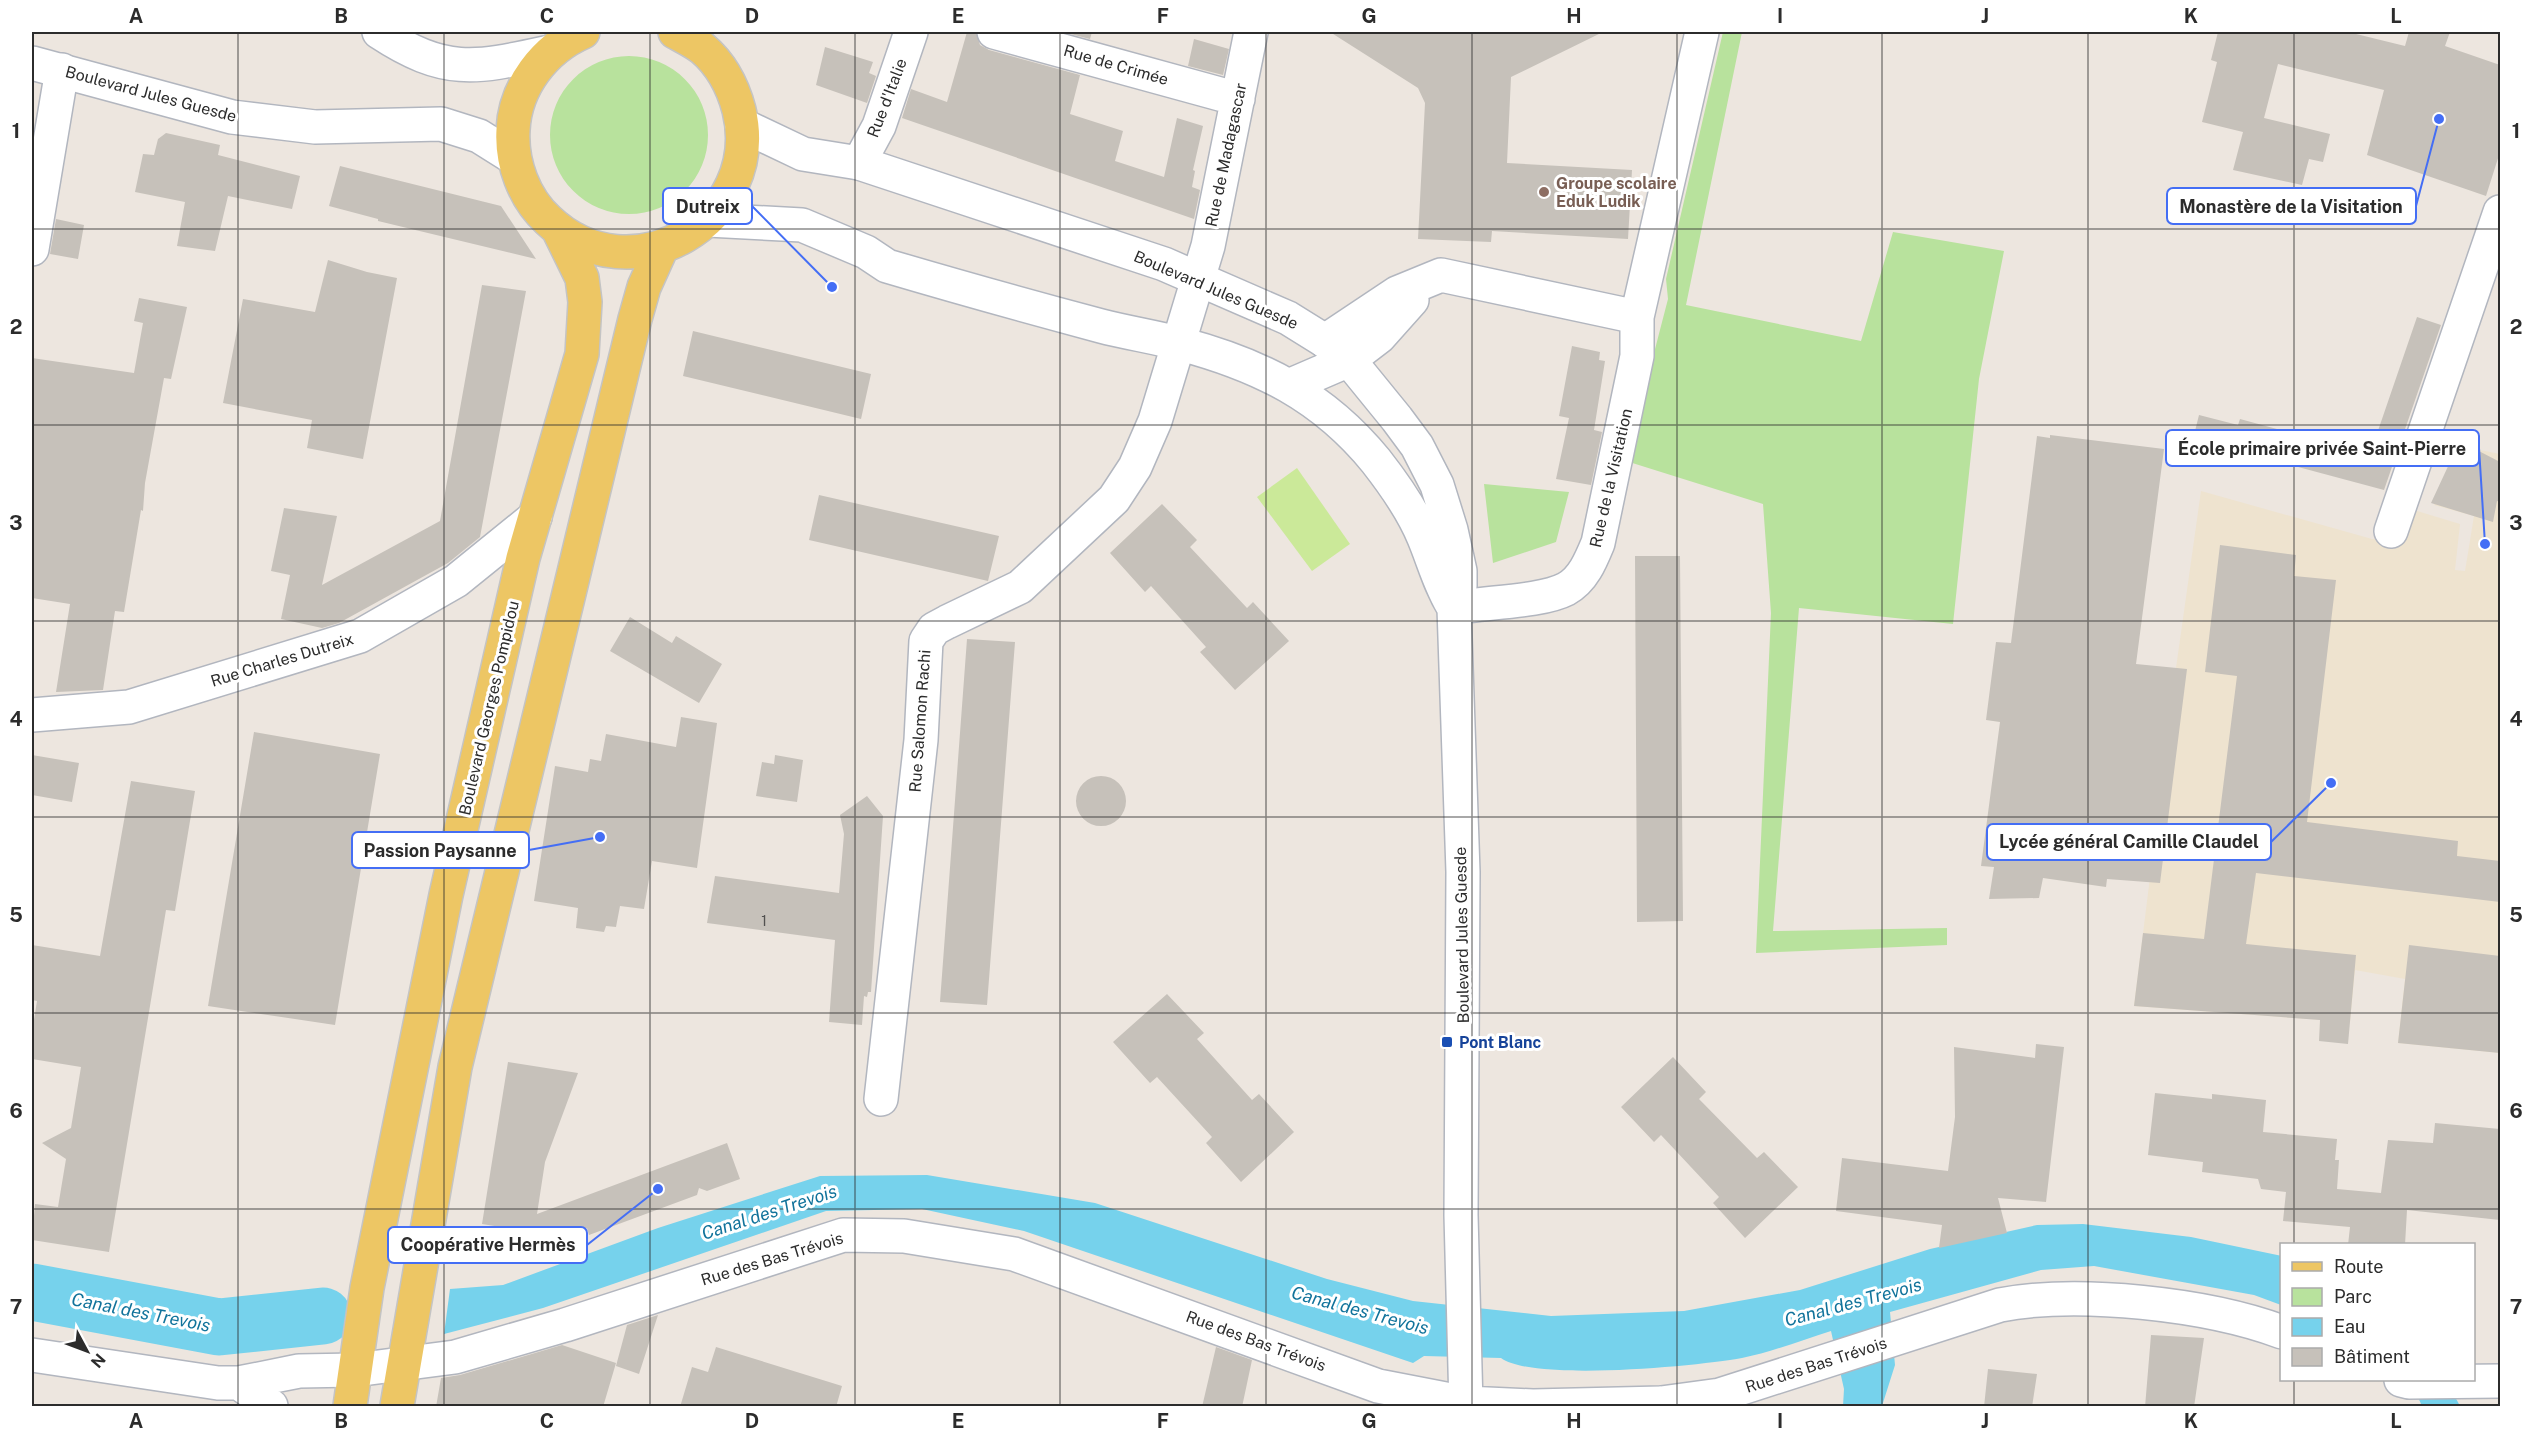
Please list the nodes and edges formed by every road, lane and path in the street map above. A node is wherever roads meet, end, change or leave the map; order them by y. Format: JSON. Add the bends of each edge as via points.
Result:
{"nodes":[{"id":1,"x":379,"y":32,"type":"edge"},
{"id":2,"x":583,"y":32,"type":"edge"},
{"id":3,"x":911,"y":32,"type":"edge"},
{"id":4,"x":994,"y":32,"type":"edge"},
{"id":5,"x":1251,"y":32,"type":"edge"},
{"id":6,"x":1702,"y":32,"type":"edge"},
{"id":7,"x":690,"y":37,"type":"edge"},
{"id":8,"x":550,"y":52,"type":"junction"},
{"id":9,"x":47,"y":66,"type":"edge"},
{"id":10,"x":1238,"y":99,"type":"junction"},
{"id":11,"x":742,"y":125,"type":"junction"},
{"id":12,"x":514,"y":158,"type":"junction"},
{"id":13,"x":859,"y":163,"type":"junction"},
{"id":14,"x":2500,"y":212,"type":"edge"},
{"id":15,"x":708,"y":220,"type":"junction"},
{"id":16,"x":558,"y":229,"type":"junction"},
{"id":17,"x":662,"y":247,"type":"junction"},
{"id":18,"x":32,"y":249,"type":"edge"},
{"id":19,"x":1198,"y":278,"type":"junction"},
{"id":20,"x":1637,"y":317,"type":"junction"},
{"id":21,"x":1179,"y":343,"type":"junction"},
{"id":22,"x":1337,"y":351,"type":"junction"},
{"id":23,"x":1291,"y":385,"type":"junction"},
{"id":24,"x":535,"y":517,"type":"junction"},
{"id":25,"x":2391,"y":531,"type":"dead end"},
{"id":26,"x":1454,"y":608,"type":"junction"},
{"id":27,"x":32,"y":715,"type":"edge"},
{"id":28,"x":881,"y":1099,"type":"dead end"},
{"id":29,"x":2280,"y":1331,"type":"edge"},
{"id":30,"x":32,"y":1355,"type":"edge"},
{"id":31,"x":403,"y":1363,"type":"junction"},
{"id":32,"x":355,"y":1370,"type":"junction"},
{"id":33,"x":2405,"y":1381,"type":"edge"},
{"id":34,"x":2500,"y":1381,"type":"edge"},
{"id":35,"x":239,"y":1383,"type":"junction"},
{"id":36,"x":1466,"y":1405,"type":"edge"},
{"id":37,"x":271,"y":1407,"type":"edge"},
{"id":38,"x":350,"y":1407,"type":"edge"},
{"id":39,"x":397,"y":1407,"type":"edge"}],
"edges":[{"from":1,"to":8,"type":"street","via":[[435,62],[486,66]]},
{"from":2,"to":8,"type":"main road","name":"Boulevard Georges Pompidou"},
{"from":3,"to":13,"type":"street","name":"Rue d'Italie","via":[[879,126]]},
{"from":4,"to":10,"type":"street","name":"Rue de Crimée"},
{"from":5,"to":10,"type":"street","name":"Rue de Madagascar"},
{"from":6,"to":20,"type":"street","name":"Rue de la Visitation"},
{"from":7,"to":11,"type":"main road","name":"Boulevard Georges Pompidou","via":[[720,68],[735,95]]},
{"from":8,"to":12,"type":"main road","name":"Boulevard Georges Pompidou","via":[[531,74],[519,100],[513,129]]},
{"from":9,"to":12,"type":"street","name":"Boulevard Jules Guesde","via":[[232,117],[315,128],[441,124],[479,136]]},
{"from":9,"to":18,"type":"street"},
{"from":10,"to":19,"type":"street","name":"Rue de Madagascar"},
{"from":11,"to":13,"type":"street","name":"Boulevard Jules Guesde","via":[[803,154]]},
{"from":11,"to":15,"type":"main road","name":"Boulevard Georges Pompidou","via":[[741,159],[733,182]]},
{"from":12,"to":16,"type":"main road","name":"Boulevard Georges Pompidou","via":[[526,192]]},
{"from":13,"to":19,"type":"street","name":"Boulevard Jules Guesde"},
{"from":14,"to":25,"type":"street"},
{"from":15,"to":17,"type":"main road","name":"Boulevard Georges Pompidou","via":[[688,236]]},
{"from":15,"to":21,"type":"street","name":"Boulevard Jules Guesde","via":[[801,225],[866,252],[887,266],[1135,335]]},
{"from":16,"to":17,"type":"main road","name":"Boulevard Georges Pompidou","via":[[581,243],[608,251]]},
{"from":16,"to":24,"type":"main road","name":"Boulevard Georges Pompidou","via":[[582,278],[582,354]]},
{"from":17,"to":31,"type":"main road","via":[[646,279],[635,319],[455,1068]]},
{"from":19,"to":21,"type":"street","name":"Rue de Madagascar"},
{"from":19,"to":22,"type":"street","name":"Boulevard Jules Guesde","via":[[1288,318]]},
{"from":20,"to":22,"type":"street","via":[[1441,275],[1407,304],[1379,337]]},
{"from":20,"to":26,"type":"street","name":"Rue de la Visitation","via":[[1637,356],[1626,416],[1598,543],[1585,571],[1566,589]]},
{"from":21,"to":23,"type":"street","name":"Boulevard Jules Guesde","via":[[1245,363]]},
{"from":21,"to":28,"type":"street","name":"Rue Salomon Rachi","via":[[1136,467],[1114,499],[1020,587],[934,629],[926,641],[921,740]]},
{"from":22,"to":23,"type":"street"},
{"from":22,"to":26,"type":"street","name":"Boulevard Jules Guesde","via":[[1397,419],[1437,485],[1460,571]]},
{"from":23,"to":26,"type":"street","name":"Boulevard Jules Guesde","via":[[1353,435],[1394,485],[1424,536],[1443,590]]},
{"from":24,"to":27,"type":"street","name":"Rue Charles Dutreix","via":[[456,581],[360,636],[129,707]]},
{"from":24,"to":32,"type":"main road","name":"Boulevard Georges Pompidou","via":[[446,895],[367,1288]]},
{"from":26,"to":36,"type":"street","name":"Boulevard Jules Guesde","via":[[1464,986],[1461,1290]]},
{"from":29,"to":36,"type":"street","name":"Rue des Bas Trévois","via":[[2233,1316],[2172,1307],[2032,1299],[2000,1305],[1720,1395],[1686,1401]]},
{"from":30,"to":35,"type":"street","name":"Rue des Bas Trévois"},
{"from":31,"to":32,"type":"street","name":"Rue des Bas Trévois"},
{"from":31,"to":36,"type":"street","name":"Rue des Bas Trévois","via":[[483,1350],[843,1235],[904,1236],[1014,1254],[1378,1386]]},
{"from":31,"to":39,"type":"main road"},
{"from":32,"to":35,"type":"street","name":"Rue des Bas Trévois","via":[[299,1371]]},
{"from":32,"to":38,"type":"main road","name":"Boulevard Georges Pompidou"},
{"from":33,"to":34,"type":"street"},
{"from":35,"to":37,"type":"street"}]}
